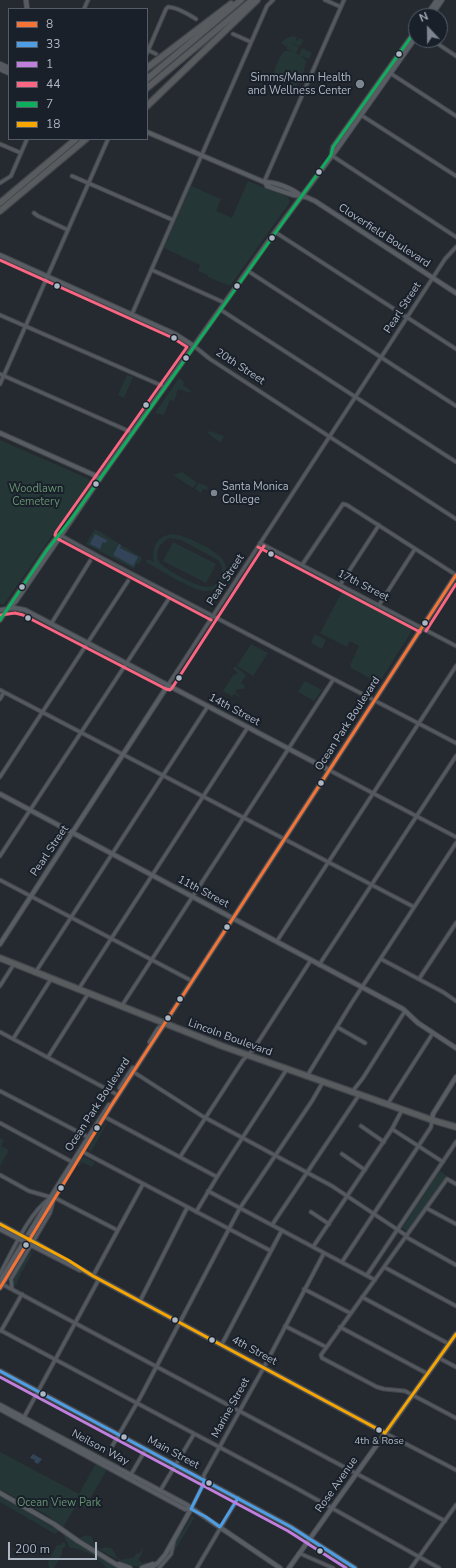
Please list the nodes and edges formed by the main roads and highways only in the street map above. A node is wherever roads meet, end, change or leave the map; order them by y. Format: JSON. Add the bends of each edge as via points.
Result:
{"nodes":[{"id":1,"x":236,"y":0,"type":"edge"},
{"id":2,"x":241,"y":0,"type":"edge"},
{"id":3,"x":252,"y":0,"type":"edge"},
{"id":4,"x":257,"y":0,"type":"edge"},
{"id":5,"x":148,"y":67,"type":"edge"},
{"id":6,"x":148,"y":78,"type":"edge"},
{"id":7,"x":148,"y":87,"type":"edge"},
{"id":8,"x":148,"y":105,"type":"edge"},
{"id":9,"x":75,"y":140,"type":"edge"},
{"id":10,"x":85,"y":140,"type":"edge"},
{"id":11,"x":0,"y":203,"type":"edge"},
{"id":12,"x":0,"y":212,"type":"edge"},
{"id":13,"x":0,"y":958,"type":"edge"},
{"id":14,"x":456,"y":1127,"type":"edge"}],
"edges":[{"from":1,"to":5,"type":"highway"},
{"from":2,"to":6,"type":"highway"},
{"from":3,"to":7,"type":"highway"},
{"from":4,"to":8,"type":"highway"},
{"from":9,"to":11,"type":"highway"},
{"from":10,"to":12,"type":"highway"},
{"from":13,"to":14,"type":"highway","name":"Lincoln Boulevard","via":[[248,1056]]}]}
